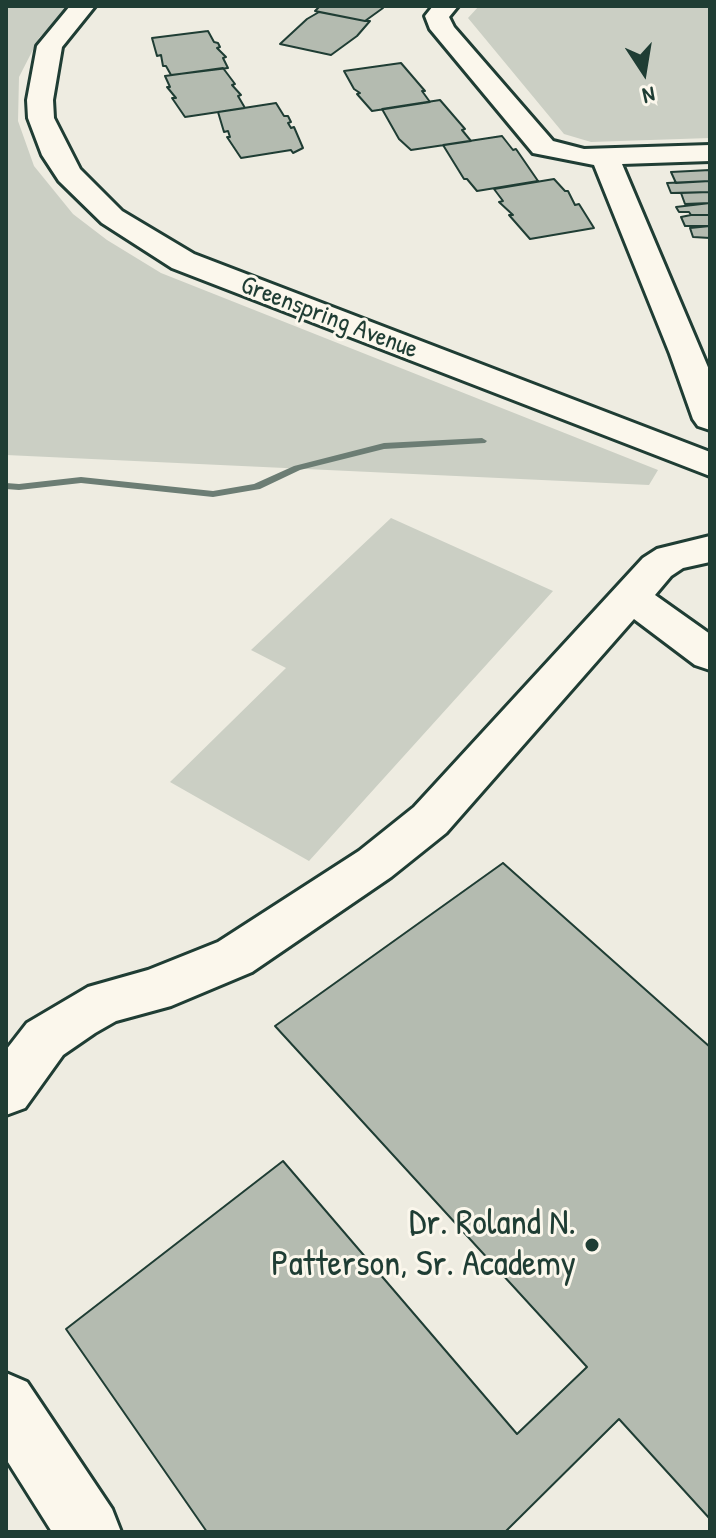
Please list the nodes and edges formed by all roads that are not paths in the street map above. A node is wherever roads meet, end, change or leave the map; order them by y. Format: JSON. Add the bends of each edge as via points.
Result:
{"nodes":[{"id":1,"x":83,"y":6,"type":"edge"},
{"id":2,"x":105,"y":6,"type":"edge"},
{"id":3,"x":446,"y":6,"type":"edge"},
{"id":4,"x":44,"y":74,"type":"junction"},
{"id":5,"x":710,"y":153,"type":"edge"},
{"id":6,"x":605,"y":158,"type":"junction"},
{"id":7,"x":710,"y":419,"type":"edge"},
{"id":8,"x":710,"y":465,"type":"edge"},
{"id":9,"x":710,"y":549,"type":"edge"},
{"id":10,"x":631,"y":597,"type":"junction"},
{"id":11,"x":710,"y":655,"type":"edge"},
{"id":12,"x":6,"y":1091,"type":"edge"},
{"id":13,"x":6,"y":1403,"type":"edge"},
{"id":14,"x":89,"y":1532,"type":"edge"}],
"edges":[{"from":1,"to":4,"type":"main road","name":"Greenspring Avenue","via":[[50,46]]},
{"from":2,"to":4,"type":"main road"},
{"from":3,"to":6,"type":"main road","via":[[437,16],[442,29],[534,140],[556,153]]},
{"from":4,"to":8,"type":"main road","name":"Greenspring Avenue","via":[[41,118],[56,155],[89,197],[149,242],[251,289]]},
{"from":5,"to":6,"type":"main road"},
{"from":6,"to":7,"type":"main road"},
{"from":9,"to":10,"type":"main road","via":[[671,558]]},
{"from":10,"to":11,"type":"main road"},
{"from":10,"to":12,"type":"main road","via":[[430,820],[375,864],[235,957],[77,1017],[45,1039]]},
{"from":13,"to":14,"type":"main road"}]}
